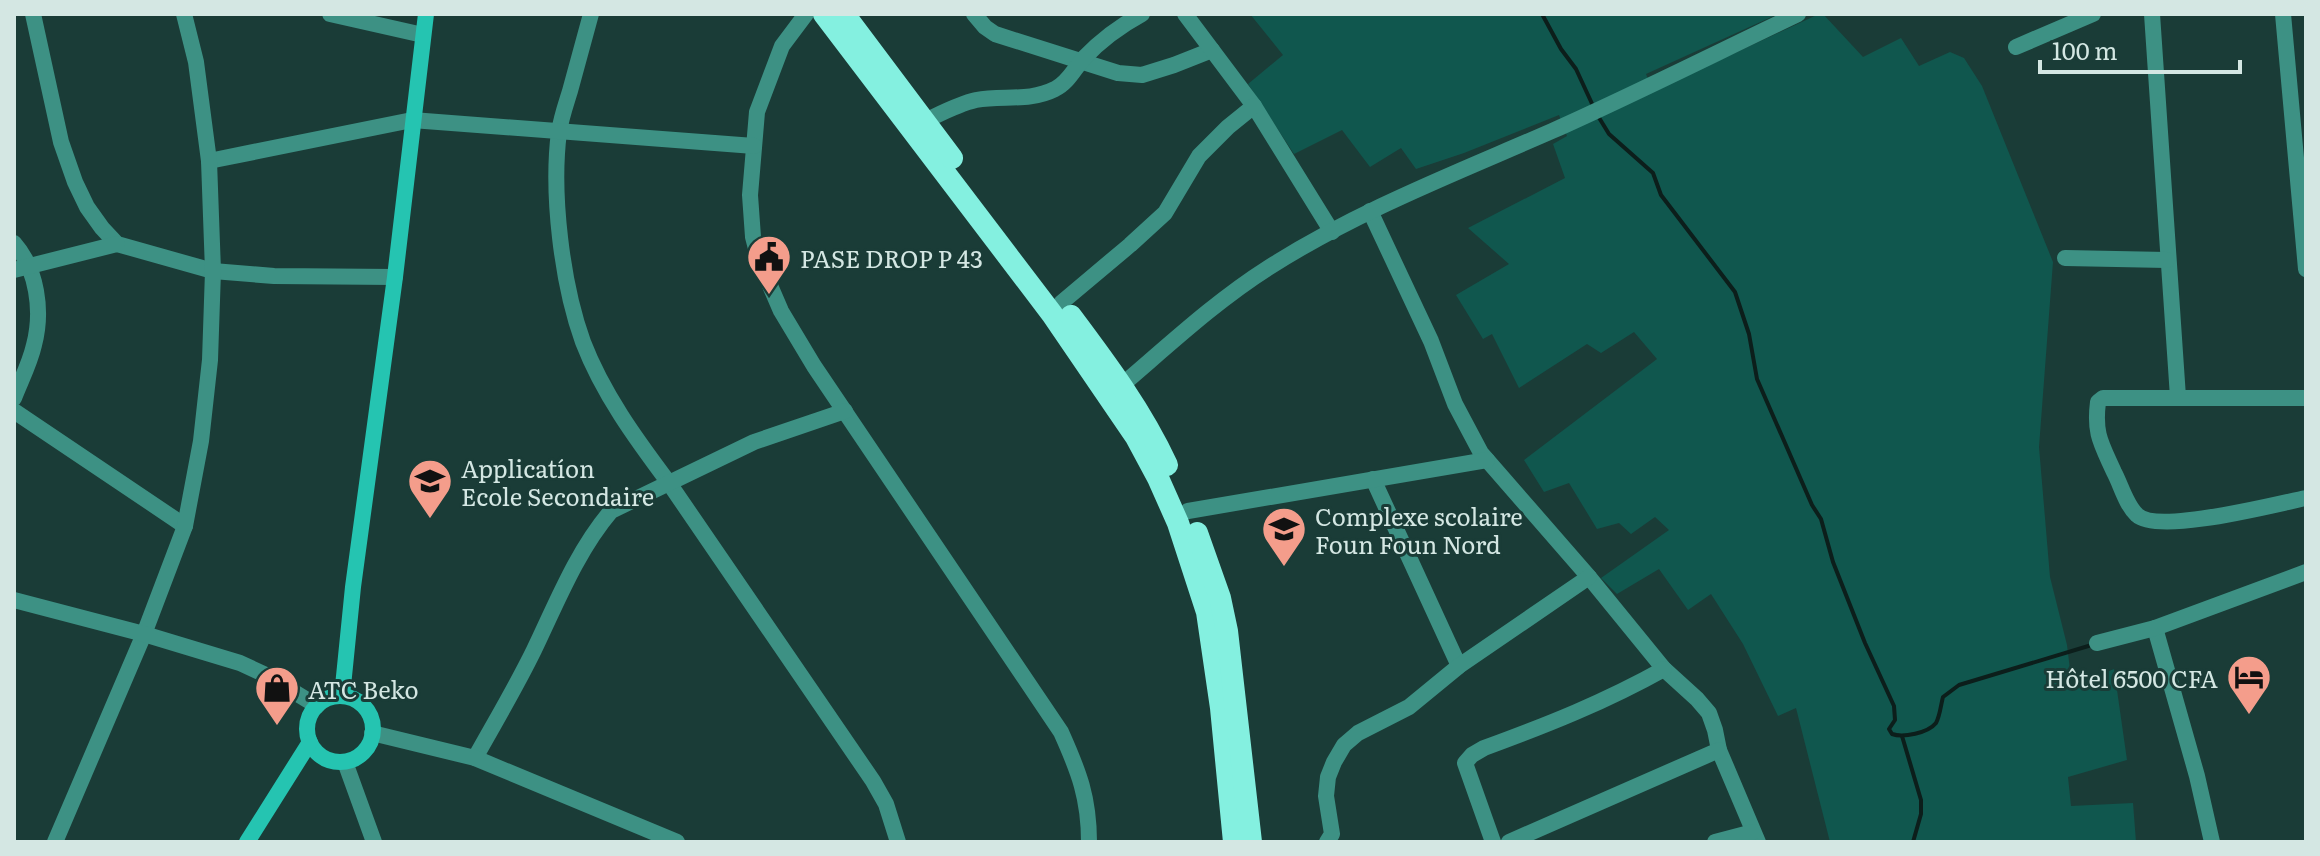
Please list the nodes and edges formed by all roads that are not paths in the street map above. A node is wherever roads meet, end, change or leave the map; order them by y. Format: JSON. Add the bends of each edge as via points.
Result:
{"nodes":[{"id":1,"x":33,"y":14,"type":"edge"},
{"id":2,"x":184,"y":14,"type":"edge"},
{"id":3,"x":330,"y":14,"type":"edge"},
{"id":4,"x":426,"y":14,"type":"edge"},
{"id":5,"x":591,"y":14,"type":"edge"},
{"id":6,"x":806,"y":14,"type":"edge"},
{"id":7,"x":824,"y":14,"type":"edge"},
{"id":8,"x":844,"y":14,"type":"edge"},
{"id":9,"x":974,"y":14,"type":"edge"},
{"id":10,"x":1142,"y":14,"type":"edge"},
{"id":11,"x":1185,"y":14,"type":"edge"},
{"id":12,"x":1798,"y":14,"type":"edge"},
{"id":13,"x":2093,"y":14,"type":"edge"},
{"id":14,"x":2152,"y":14,"type":"edge"},
{"id":15,"x":2283,"y":14,"type":"edge"},
{"id":16,"x":423,"y":35,"type":"junction"},
{"id":17,"x":2016,"y":47,"type":"dead end"},
{"id":18,"x":1212,"y":50,"type":"junction"},
{"id":19,"x":1081,"y":60,"type":"junction"},
{"id":20,"x":1254,"y":106,"type":"junction"},
{"id":21,"x":412,"y":120,"type":"junction"},
{"id":22,"x":925,"y":121,"type":"junction"},
{"id":23,"x":559,"y":131,"type":"junction"},
{"id":24,"x":754,"y":146,"type":"junction"},
{"id":25,"x":209,"y":161,"type":"junction"},
{"id":26,"x":1370,"y":211,"type":"junction"},
{"id":27,"x":1332,"y":232,"type":"junction"},
{"id":28,"x":14,"y":243,"type":"edge"},
{"id":29,"x":117,"y":244,"type":"junction"},
{"id":30,"x":2065,"y":258,"type":"dead end"},
{"id":31,"x":2167,"y":260,"type":"junction"},
{"id":32,"x":22,"y":268,"type":"edge"},
{"id":33,"x":2306,"y":269,"type":"edge"},
{"id":34,"x":213,"y":271,"type":"junction"},
{"id":35,"x":395,"y":277,"type":"junction"},
{"id":36,"x":1061,"y":303,"type":"junction"},
{"id":37,"x":1122,"y":385,"type":"junction"},
{"id":38,"x":2178,"y":397,"type":"junction"},
{"id":39,"x":14,"y":398,"type":"edge"},
{"id":40,"x":2306,"y":398,"type":"edge"},
{"id":41,"x":14,"y":411,"type":"edge"},
{"id":42,"x":845,"y":411,"type":"junction"},
{"id":43,"x":1487,"y":460,"type":"junction"},
{"id":44,"x":1373,"y":479,"type":"junction"},
{"id":45,"x":669,"y":483,"type":"junction"},
{"id":46,"x":2306,"y":498,"type":"edge"},
{"id":47,"x":1188,"y":511,"type":"junction"},
{"id":48,"x":185,"y":526,"type":"junction"},
{"id":49,"x":2306,"y":572,"type":"edge"},
{"id":50,"x":1589,"y":577,"type":"junction"},
{"id":51,"x":14,"y":600,"type":"edge"},
{"id":52,"x":2155,"y":628,"type":"junction"},
{"id":53,"x":144,"y":634,"type":"junction"},
{"id":54,"x":2097,"y":643,"type":"dead end"},
{"id":55,"x":1459,"y":666,"type":"junction"},
{"id":56,"x":1664,"y":669,"type":"junction"},
{"id":57,"x":342,"y":696,"type":"junction"},
{"id":58,"x":317,"y":706,"type":"junction"},
{"id":59,"x":372,"y":733,"type":"junction"},
{"id":60,"x":310,"y":742,"type":"junction"},
{"id":61,"x":1719,"y":750,"type":"junction"},
{"id":62,"x":475,"y":758,"type":"junction"},
{"id":63,"x":345,"y":762,"type":"junction"},
{"id":64,"x":58,"y":836,"type":"edge"},
{"id":65,"x":1756,"y":837,"type":"edge"},
{"id":66,"x":1333,"y":839,"type":"edge"},
{"id":67,"x":75,"y":842,"type":"edge"},
{"id":68,"x":247,"y":842,"type":"edge"},
{"id":69,"x":374,"y":842,"type":"edge"},
{"id":70,"x":677,"y":842,"type":"edge"},
{"id":71,"x":898,"y":842,"type":"edge"},
{"id":72,"x":1089,"y":842,"type":"edge"},
{"id":73,"x":1234,"y":842,"type":"edge"},
{"id":74,"x":1251,"y":842,"type":"edge"},
{"id":75,"x":1493,"y":842,"type":"edge"},
{"id":76,"x":1509,"y":842,"type":"edge"},
{"id":77,"x":1715,"y":842,"type":"edge"},
{"id":78,"x":2212,"y":842,"type":"edge"}],
"edges":[{"from":1,"to":29,"type":"street","via":[[75,182],[87,207]]},
{"from":2,"to":25,"type":"street"},
{"from":3,"to":16,"type":"street"},
{"from":4,"to":16,"type":"main road"},
{"from":5,"to":23,"type":"street"},
{"from":6,"to":24,"type":"street","via":[[782,46],[757,112]]},
{"from":7,"to":73,"type":"highway","via":[[1052,314],[1158,478],[1207,612]]},
{"from":8,"to":22,"type":"highway"},
{"from":9,"to":19,"type":"street","via":[[995,34]]},
{"from":10,"to":19,"type":"street"},
{"from":11,"to":18,"type":"street"},
{"from":12,"to":26,"type":"street"},
{"from":13,"to":17,"type":"street"},
{"from":14,"to":31,"type":"street"},
{"from":15,"to":33,"type":"street"},
{"from":16,"to":21,"type":"main road"},
{"from":18,"to":19,"type":"street","via":[[1142,75]]},
{"from":18,"to":20,"type":"street"},
{"from":19,"to":22,"type":"street","via":[[1056,89],[1031,98],[979,100]]},
{"from":20,"to":27,"type":"street"},
{"from":20,"to":36,"type":"street","via":[[1199,156],[1165,213]]},
{"from":21,"to":23,"type":"street"},
{"from":21,"to":25,"type":"street"},
{"from":21,"to":35,"type":"main road"},
{"from":22,"to":36,"type":"highway"},
{"from":23,"to":24,"type":"street"},
{"from":23,"to":45,"type":"street","via":[[558,214],[571,301],[584,343],[612,400]]},
{"from":24,"to":42,"type":"street","via":[[750,195],[759,260],[781,311]]},
{"from":25,"to":34,"type":"street"},
{"from":26,"to":27,"type":"street"},
{"from":26,"to":43,"type":"street","via":[[1455,404]]},
{"from":27,"to":37,"type":"street","via":[[1214,306]]},
{"from":28,"to":32,"type":"street"},
{"from":29,"to":32,"type":"street"},
{"from":29,"to":34,"type":"street"},
{"from":30,"to":31,"type":"street"},
{"from":31,"to":38,"type":"street"},
{"from":32,"to":39,"type":"street","via":[[37,297],[38,321]]},
{"from":34,"to":35,"type":"street"},
{"from":34,"to":48,"type":"street","via":[[203,427]]},
{"from":35,"to":57,"type":"main road"},
{"from":36,"to":37,"type":"highway"},
{"from":37,"to":47,"type":"highway"},
{"from":38,"to":40,"type":"street"},
{"from":38,"to":46,"type":"street","via":[[2098,402],[2101,444],[2138,517],[2152,522],[2211,518]]},
{"from":41,"to":48,"type":"street"},
{"from":42,"to":45,"type":"street","via":[[754,442]]},
{"from":42,"to":72,"type":"street","via":[[1061,732],[1084,787]]},
{"from":43,"to":44,"type":"street"},
{"from":43,"to":50,"type":"street"},
{"from":44,"to":47,"type":"street"},
{"from":44,"to":55,"type":"street"},
{"from":45,"to":62,"type":"street","via":[[611,511],[597,527]]},
{"from":45,"to":71,"type":"street","via":[[861,761],[886,804]]},
{"from":47,"to":74,"type":"highway","via":[[1227,631]]},
{"from":48,"to":53,"type":"street"},
{"from":49,"to":52,"type":"street"},
{"from":50,"to":55,"type":"street"},
{"from":50,"to":56,"type":"street"},
{"from":51,"to":53,"type":"street"},
{"from":52,"to":54,"type":"street"},
{"from":52,"to":78,"type":"street"},
{"from":53,"to":58,"type":"street","via":[[240,663]]},
{"from":53,"to":64,"type":"street"},
{"from":55,"to":66,"type":"street","via":[[1409,707],[1344,745],[1328,777]]},
{"from":56,"to":61,"type":"street","via":[[1709,713]]},
{"from":56,"to":75,"type":"street","via":[[1575,714],[1472,755],[1465,763]]},
{"from":57,"to":58,"type":"main road"},
{"from":57,"to":59,"type":"main road","via":[[362,705]]},
{"from":58,"to":60,"type":"main road","via":[[307,730]]},
{"from":59,"to":62,"type":"street"},
{"from":59,"to":63,"type":"main road","via":[[360,755]]},
{"from":60,"to":63,"type":"main road","via":[[324,758]]},
{"from":60,"to":68,"type":"main road"},
{"from":61,"to":65,"type":"street"},
{"from":61,"to":76,"type":"street"},
{"from":62,"to":70,"type":"street"},
{"from":63,"to":69,"type":"street"},
{"from":64,"to":67,"type":"street"},
{"from":65,"to":77,"type":"street"}]}
